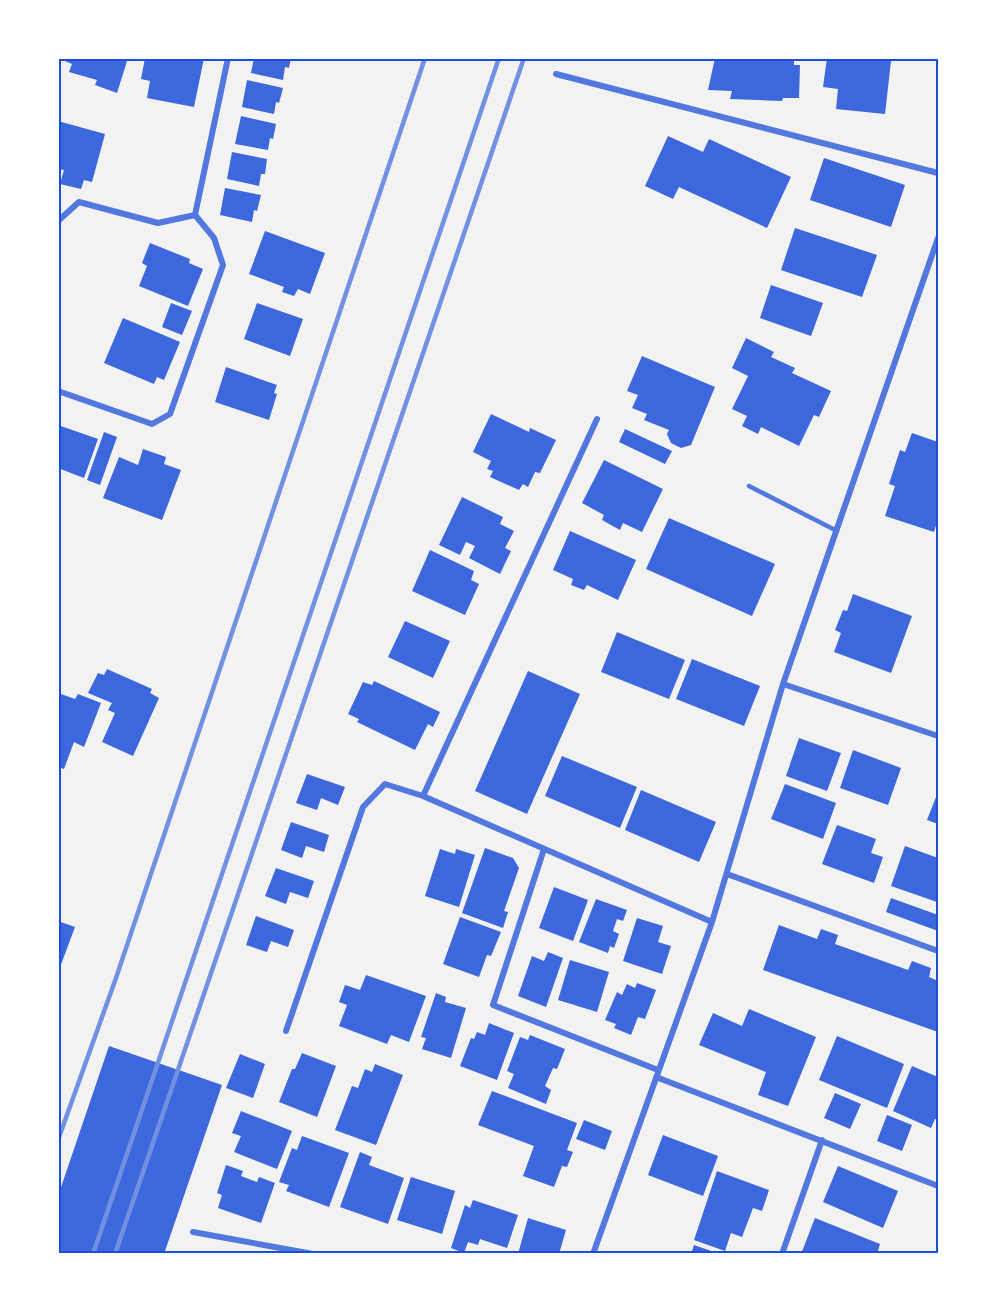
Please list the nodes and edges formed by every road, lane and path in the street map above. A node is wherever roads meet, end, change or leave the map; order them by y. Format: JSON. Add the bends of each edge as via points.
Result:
{"nodes":[{"id":1,"x":228,"y":58,"type":"edge"},
{"id":2,"x":556,"y":74,"type":"dead end"},
{"id":3,"x":939,"y":173,"type":"edge"},
{"id":4,"x":195,"y":215,"type":"junction"},
{"id":5,"x":58,"y":221,"type":"edge"},
{"id":6,"x":939,"y":238,"type":"edge"},
{"id":7,"x":58,"y":391,"type":"edge"},
{"id":8,"x":597,"y":419,"type":"dead end"},
{"id":9,"x":749,"y":486,"type":"dead end"},
{"id":10,"x":837,"y":531,"type":"junction"},
{"id":11,"x":783,"y":684,"type":"junction"},
{"id":12,"x":939,"y":736,"type":"edge"},
{"id":13,"x":423,"y":796,"type":"junction"},
{"id":14,"x":544,"y":849,"type":"junction"},
{"id":15,"x":727,"y":874,"type":"junction"},
{"id":16,"x":712,"y":922,"type":"junction"},
{"id":17,"x":939,"y":951,"type":"edge"},
{"id":18,"x":286,"y":1031,"type":"dead end"},
{"id":19,"x":657,"y":1074,"type":"junction"},
{"id":20,"x":822,"y":1140,"type":"junction"},
{"id":21,"x":939,"y":1186,"type":"edge"},
{"id":22,"x":193,"y":1232,"type":"dead end"},
{"id":23,"x":313,"y":1254,"type":"edge"},
{"id":24,"x":593,"y":1254,"type":"edge"},
{"id":25,"x":782,"y":1254,"type":"edge"}],
"edges":[{"from":1,"to":4,"type":"street"},
{"from":2,"to":3,"type":"street"},
{"from":4,"to":5,"type":"street","via":[[158,223],[79,202]]},
{"from":4,"to":7,"type":"street","via":[[214,238],[223,265],[170,414],[153,424]]},
{"from":6,"to":10,"type":"street"},
{"from":8,"to":13,"type":"street"},
{"from":9,"to":10,"type":"lane"},
{"from":10,"to":11,"type":"street"},
{"from":11,"to":12,"type":"street"},
{"from":11,"to":15,"type":"street"},
{"from":13,"to":14,"type":"street"},
{"from":13,"to":18,"type":"street","via":[[385,784],[363,807]]},
{"from":14,"to":16,"type":"street"},
{"from":14,"to":19,"type":"street","via":[[493,1005]]},
{"from":15,"to":16,"type":"street"},
{"from":15,"to":17,"type":"street"},
{"from":16,"to":19,"type":"street"},
{"from":19,"to":20,"type":"street"},
{"from":19,"to":24,"type":"street"},
{"from":20,"to":21,"type":"street"},
{"from":20,"to":25,"type":"street"},
{"from":22,"to":23,"type":"street"}]}
